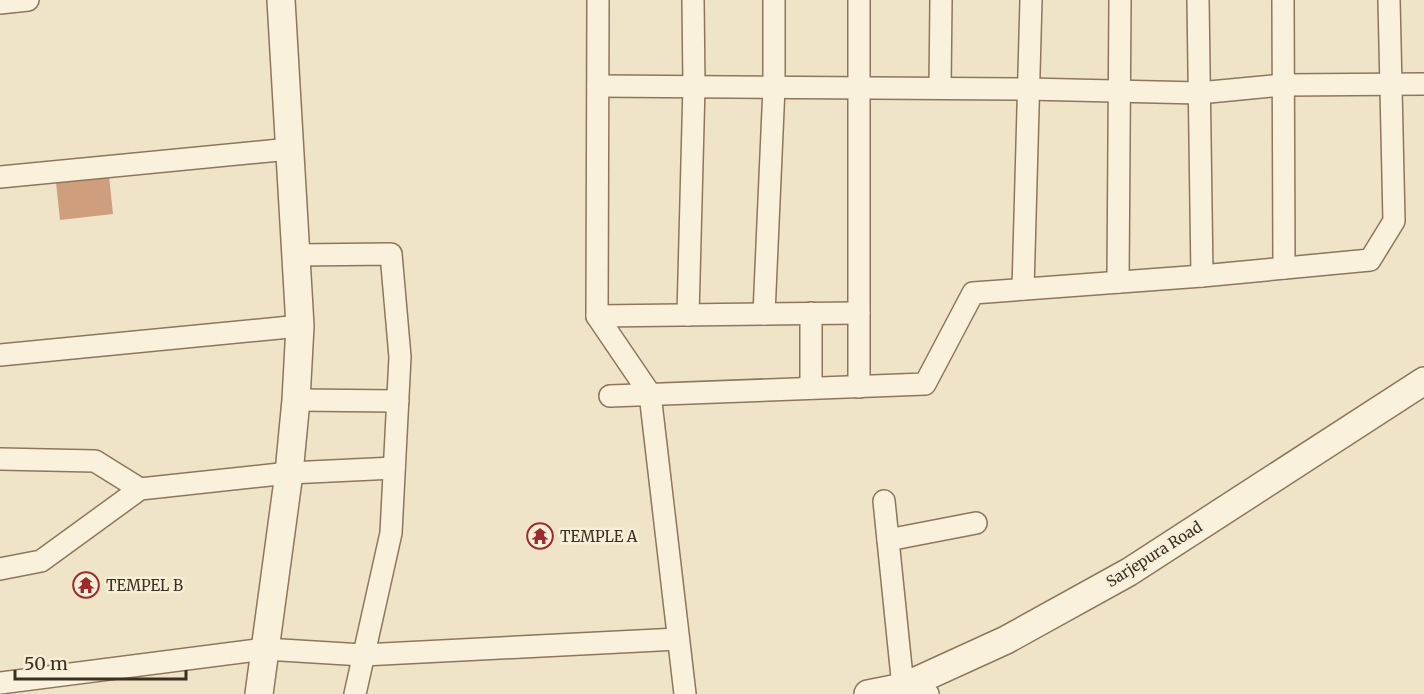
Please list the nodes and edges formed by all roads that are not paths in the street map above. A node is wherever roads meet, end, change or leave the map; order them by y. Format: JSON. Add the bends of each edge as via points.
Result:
{"nodes":[{"id":1,"x":28,"y":0,"type":"edge"},
{"id":2,"x":281,"y":0,"type":"edge"},
{"id":3,"x":598,"y":0,"type":"edge"},
{"id":4,"x":693,"y":0,"type":"edge"},
{"id":5,"x":774,"y":0,"type":"edge"},
{"id":6,"x":859,"y":0,"type":"edge"},
{"id":7,"x":941,"y":0,"type":"edge"},
{"id":8,"x":1031,"y":0,"type":"edge"},
{"id":9,"x":1119,"y":0,"type":"edge"},
{"id":10,"x":1198,"y":0,"type":"edge"},
{"id":11,"x":1283,"y":0,"type":"edge"},
{"id":12,"x":1389,"y":0,"type":"edge"},
{"id":13,"x":0,"y":3,"type":"edge"},
{"id":14,"x":1391,"y":84,"type":"junction"},
{"id":15,"x":1424,"y":84,"type":"edge"},
{"id":16,"x":1283,"y":85,"type":"junction"},
{"id":17,"x":598,"y":86,"type":"junction"},
{"id":18,"x":694,"y":86,"type":"junction"},
{"id":19,"x":774,"y":87,"type":"junction"},
{"id":20,"x":859,"y":88,"type":"junction"},
{"id":21,"x":940,"y":88,"type":"junction"},
{"id":22,"x":1028,"y":89,"type":"junction"},
{"id":23,"x":1119,"y":91,"type":"junction"},
{"id":24,"x":1199,"y":93,"type":"junction"},
{"id":25,"x":290,"y":149,"type":"junction"},
{"id":26,"x":0,"y":177,"type":"edge"},
{"id":27,"x":296,"y":255,"type":"junction"},
{"id":28,"x":1284,"y":268,"type":"junction"},
{"id":29,"x":1203,"y":276,"type":"junction"},
{"id":30,"x":1118,"y":282,"type":"junction"},
{"id":31,"x":1023,"y":289,"type":"junction"},
{"id":32,"x":811,"y":313,"type":"junction"},
{"id":33,"x":859,"y":313,"type":"junction"},
{"id":34,"x":764,"y":314,"type":"junction"},
{"id":35,"x":688,"y":315,"type":"junction"},
{"id":36,"x":597,"y":316,"type":"junction"},
{"id":37,"x":300,"y":326,"type":"junction"},
{"id":38,"x":0,"y":355,"type":"edge"},
{"id":39,"x":1424,"y":381,"type":"edge"},
{"id":40,"x":859,"y":387,"type":"junction"},
{"id":41,"x":811,"y":388,"type":"junction"},
{"id":42,"x":650,"y":394,"type":"junction"},
{"id":43,"x":609,"y":396,"type":"dead end"},
{"id":44,"x":296,"y":400,"type":"junction"},
{"id":45,"x":398,"y":401,"type":"junction"},
{"id":46,"x":0,"y":459,"type":"edge"},
{"id":47,"x":394,"y":468,"type":"junction"},
{"id":48,"x":289,"y":473,"type":"junction"},
{"id":49,"x":140,"y":489,"type":"junction"},
{"id":50,"x":884,"y":501,"type":"dead end"},
{"id":51,"x":976,"y":523,"type":"dead end"},
{"id":52,"x":888,"y":540,"type":"junction"},
{"id":53,"x":0,"y":569,"type":"edge"},
{"id":54,"x":678,"y":639,"type":"junction"},
{"id":55,"x":265,"y":649,"type":"junction"},
{"id":56,"x":363,"y":656,"type":"junction"},
{"id":57,"x":0,"y":683,"type":"edge"},
{"id":58,"x":916,"y":690,"type":"edge"},
{"id":59,"x":259,"y":694,"type":"edge"},
{"id":60,"x":355,"y":694,"type":"edge"},
{"id":61,"x":685,"y":694,"type":"edge"},
{"id":62,"x":868,"y":694,"type":"edge"}],
"edges":[{"from":1,"to":13,"type":"street"},
{"from":2,"to":25,"type":"street"},
{"from":3,"to":17,"type":"street"},
{"from":4,"to":18,"type":"street"},
{"from":5,"to":19,"type":"street"},
{"from":6,"to":20,"type":"street"},
{"from":7,"to":21,"type":"street"},
{"from":8,"to":22,"type":"street"},
{"from":9,"to":23,"type":"street"},
{"from":10,"to":24,"type":"street"},
{"from":11,"to":16,"type":"street"},
{"from":12,"to":14,"type":"street"},
{"from":14,"to":15,"type":"street"},
{"from":14,"to":16,"type":"street"},
{"from":14,"to":28,"type":"street","via":[[1394,221],[1370,260]]},
{"from":16,"to":24,"type":"street"},
{"from":16,"to":28,"type":"street"},
{"from":17,"to":18,"type":"street"},
{"from":17,"to":36,"type":"street"},
{"from":18,"to":19,"type":"street"},
{"from":18,"to":35,"type":"street"},
{"from":19,"to":20,"type":"street"},
{"from":19,"to":34,"type":"street"},
{"from":20,"to":21,"type":"street"},
{"from":20,"to":33,"type":"street"},
{"from":21,"to":22,"type":"street"},
{"from":22,"to":23,"type":"street"},
{"from":22,"to":31,"type":"street"},
{"from":23,"to":24,"type":"street"},
{"from":23,"to":30,"type":"street"},
{"from":24,"to":29,"type":"street"},
{"from":25,"to":26,"type":"street"},
{"from":25,"to":27,"type":"street"},
{"from":27,"to":37,"type":"street"},
{"from":27,"to":45,"type":"street","via":[[391,254],[400,357]]},
{"from":28,"to":29,"type":"street"},
{"from":29,"to":30,"type":"street"},
{"from":30,"to":31,"type":"street"},
{"from":31,"to":40,"type":"street","via":[[973,292],[925,384]]},
{"from":32,"to":33,"type":"street"},
{"from":32,"to":34,"type":"street"},
{"from":32,"to":41,"type":"street"},
{"from":33,"to":40,"type":"street"},
{"from":34,"to":35,"type":"street"},
{"from":35,"to":36,"type":"street"},
{"from":36,"to":42,"type":"street"},
{"from":37,"to":38,"type":"street"},
{"from":37,"to":44,"type":"street"},
{"from":39,"to":58,"type":"street","name":"Sarjepura Road","via":[[1129,572]]},
{"from":40,"to":41,"type":"street"},
{"from":41,"to":42,"type":"street"},
{"from":42,"to":43,"type":"street"},
{"from":42,"to":54,"type":"street"},
{"from":44,"to":45,"type":"street"},
{"from":44,"to":48,"type":"street"},
{"from":45,"to":47,"type":"street"},
{"from":46,"to":49,"type":"street","via":[[96,460]]},
{"from":47,"to":48,"type":"street"},
{"from":47,"to":56,"type":"street","via":[[391,533]]},
{"from":48,"to":49,"type":"street"},
{"from":48,"to":55,"type":"street"},
{"from":49,"to":53,"type":"street","via":[[41,561]]},
{"from":50,"to":52,"type":"street"},
{"from":51,"to":52,"type":"street"},
{"from":52,"to":58,"type":"street"},
{"from":54,"to":56,"type":"street"},
{"from":54,"to":61,"type":"street"},
{"from":55,"to":56,"type":"street"},
{"from":55,"to":57,"type":"street"},
{"from":55,"to":59,"type":"street"},
{"from":56,"to":60,"type":"street"},
{"from":58,"to":62,"type":"street","name":"Sarjepura Road"}]}
